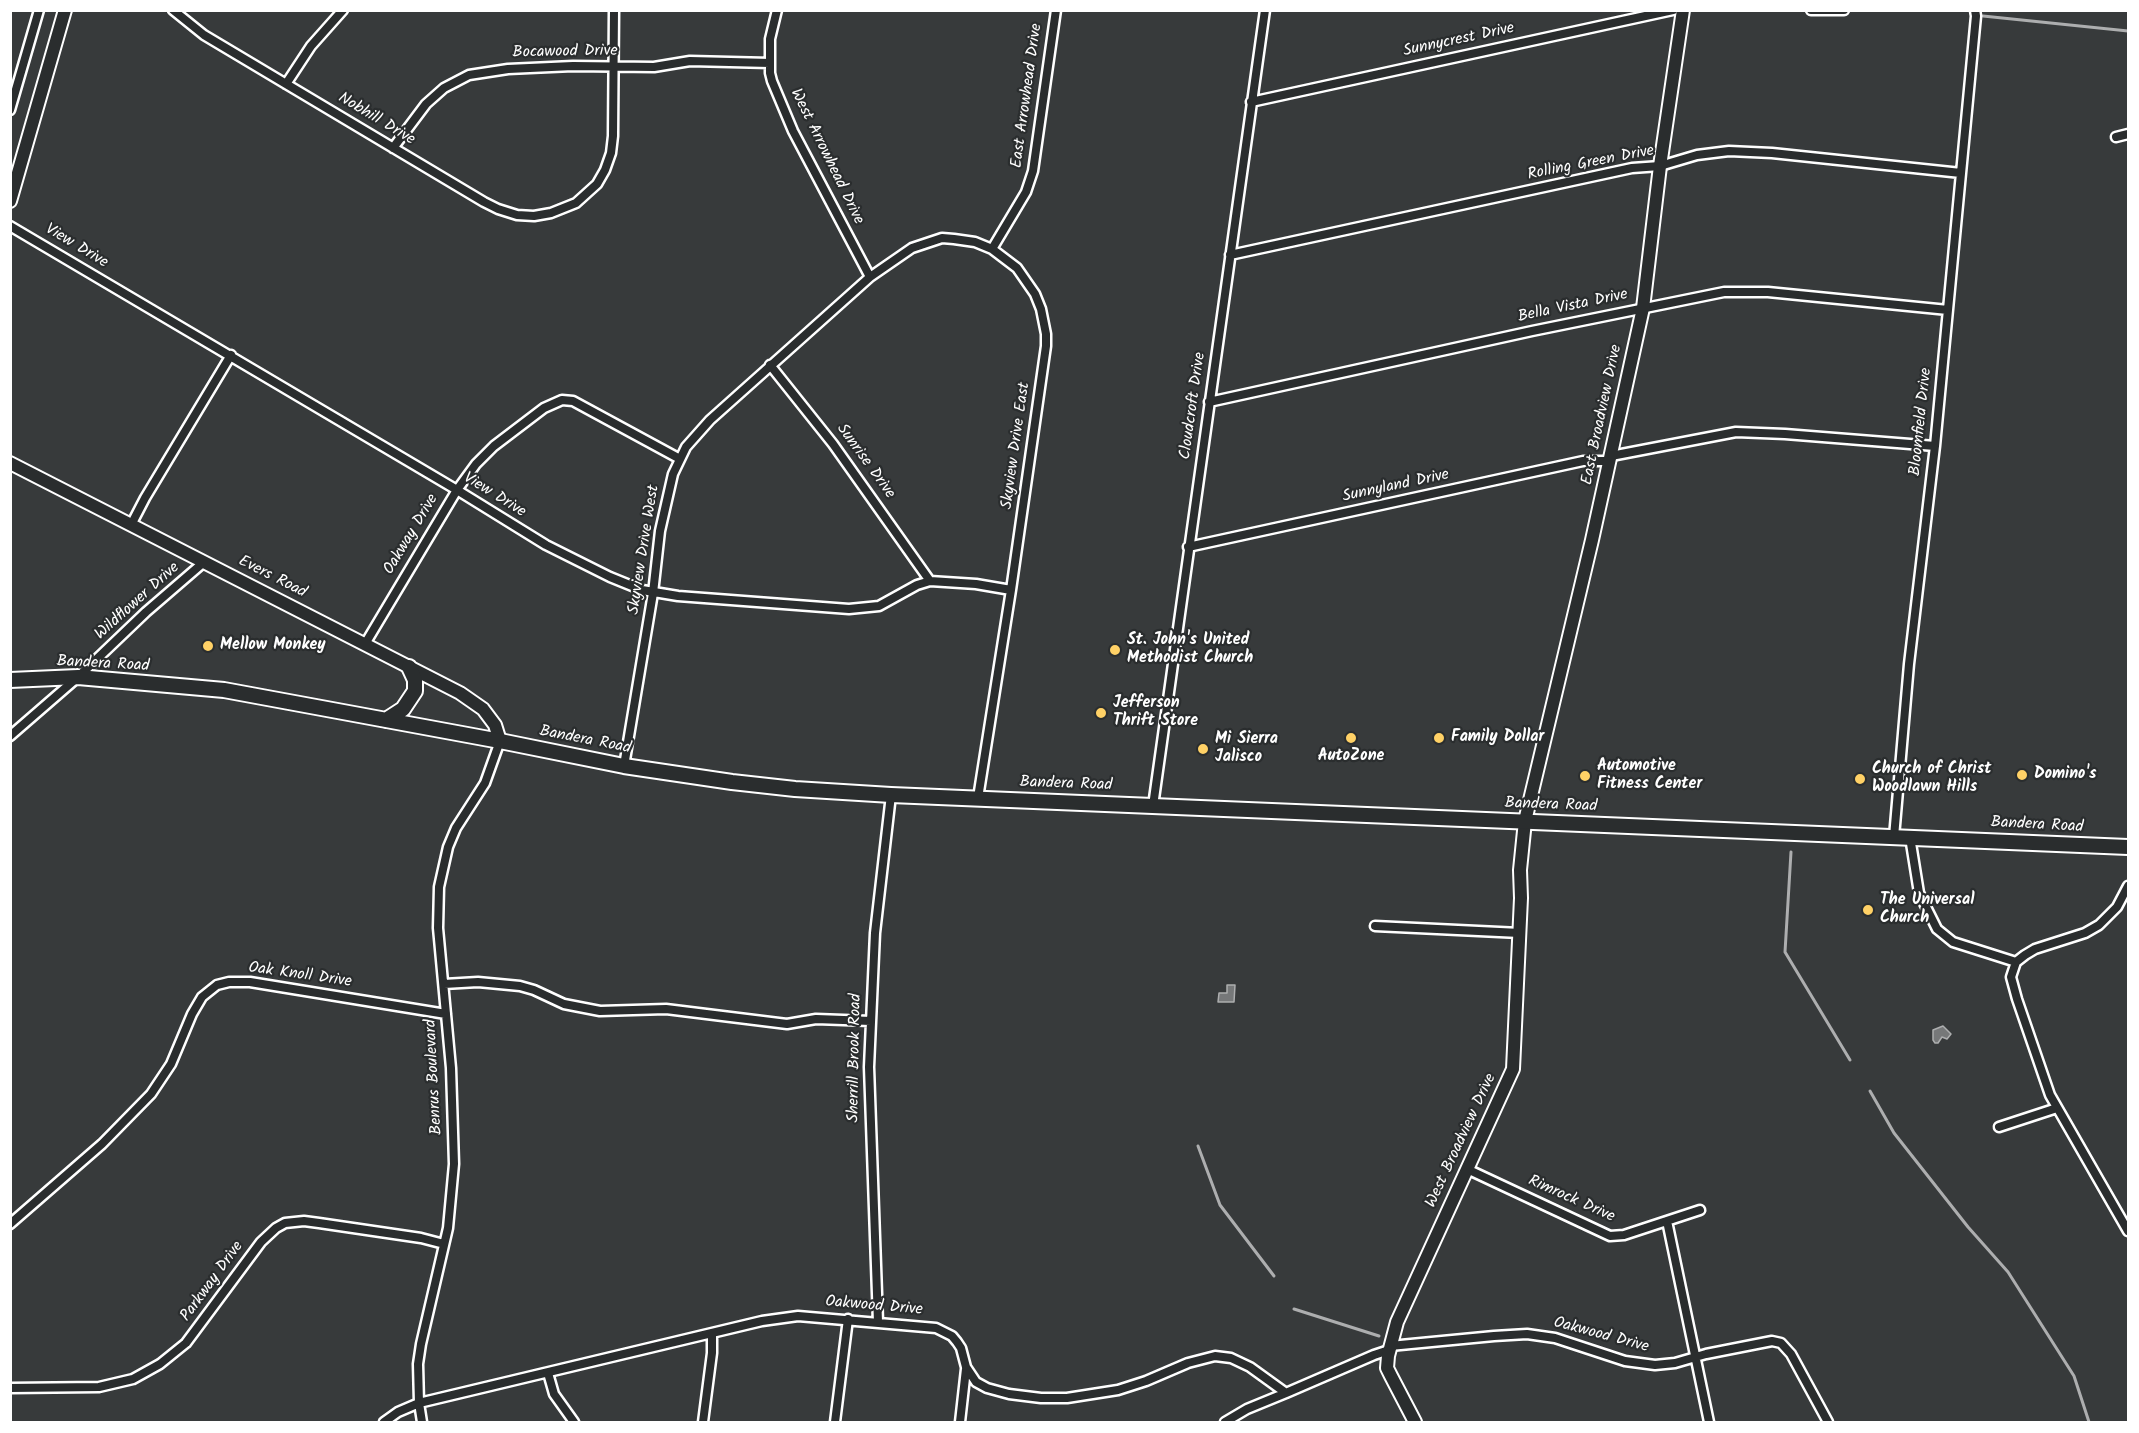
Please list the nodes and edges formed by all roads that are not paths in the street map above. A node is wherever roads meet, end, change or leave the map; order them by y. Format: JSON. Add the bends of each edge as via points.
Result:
{"nodes":[{"id":1,"x":39,"y":10,"type":"edge"},
{"id":2,"x":65,"y":10,"type":"edge"},
{"id":3,"x":173,"y":10,"type":"edge"},
{"id":4,"x":343,"y":10,"type":"edge"},
{"id":5,"x":615,"y":10,"type":"edge"},
{"id":6,"x":777,"y":10,"type":"edge"},
{"id":7,"x":1056,"y":10,"type":"edge"},
{"id":8,"x":1265,"y":10,"type":"edge"},
{"id":9,"x":1673,"y":10,"type":"edge"},
{"id":10,"x":1683,"y":10,"type":"edge"},
{"id":11,"x":1811,"y":10,"type":"edge"},
{"id":12,"x":1844,"y":10,"type":"edge"},
{"id":13,"x":1975,"y":10,"type":"edge"},
{"id":14,"x":770,"y":63,"type":"junction"},
{"id":15,"x":614,"y":67,"type":"junction"},
{"id":16,"x":286,"y":84,"type":"junction"},
{"id":17,"x":1251,"y":102,"type":"junction"},
{"id":18,"x":10,"y":110,"type":"edge"},
{"id":19,"x":2128,"y":134,"type":"edge"},
{"id":20,"x":2115,"y":137,"type":"dead end"},
{"id":21,"x":393,"y":148,"type":"junction"},
{"id":22,"x":1660,"y":166,"type":"junction"},
{"id":23,"x":1961,"y":173,"type":"junction"},
{"id":24,"x":11,"y":199,"type":"edge"},
{"id":25,"x":10,"y":226,"type":"edge"},
{"id":26,"x":992,"y":249,"type":"junction"},
{"id":27,"x":1230,"y":255,"type":"junction"},
{"id":28,"x":870,"y":278,"type":"junction"},
{"id":29,"x":1643,"y":308,"type":"junction"},
{"id":30,"x":1948,"y":310,"type":"junction"},
{"id":31,"x":231,"y":355,"type":"junction"},
{"id":32,"x":770,"y":365,"type":"junction"},
{"id":33,"x":1209,"y":402,"type":"junction"},
{"id":34,"x":1935,"y":446,"type":"junction"},
{"id":35,"x":1611,"y":458,"type":"junction"},
{"id":36,"x":680,"y":459,"type":"junction"},
{"id":37,"x":10,"y":463,"type":"edge"},
{"id":38,"x":457,"y":490,"type":"junction"},
{"id":39,"x":131,"y":525,"type":"junction"},
{"id":40,"x":1188,"y":547,"type":"junction"},
{"id":41,"x":204,"y":562,"type":"junction"},
{"id":42,"x":930,"y":581,"type":"junction"},
{"id":43,"x":1011,"y":590,"type":"junction"},
{"id":44,"x":653,"y":593,"type":"junction"},
{"id":45,"x":365,"y":644,"type":"junction"},
{"id":46,"x":409,"y":666,"type":"junction"},
{"id":47,"x":78,"y":678,"type":"junction"},
{"id":48,"x":10,"y":681,"type":"edge"},
{"id":49,"x":386,"y":720,"type":"junction"},
{"id":50,"x":10,"y":736,"type":"edge"},
{"id":51,"x":500,"y":741,"type":"junction"},
{"id":52,"x":624,"y":766,"type":"junction"},
{"id":53,"x":891,"y":795,"type":"junction"},
{"id":54,"x":978,"y":798,"type":"junction"},
{"id":55,"x":1153,"y":806,"type":"junction"},
{"id":56,"x":1525,"y":821,"type":"junction"},
{"id":57,"x":1894,"y":837,"type":"junction"},
{"id":58,"x":1910,"y":837,"type":"junction"},
{"id":59,"x":2128,"y":847,"type":"edge"},
{"id":60,"x":2128,"y":886,"type":"edge"},
{"id":61,"x":1376,"y":926,"type":"dead end"},
{"id":62,"x":1520,"y":933,"type":"junction"},
{"id":63,"x":2016,"y":962,"type":"junction"},
{"id":64,"x":444,"y":984,"type":"junction"},
{"id":65,"x":446,"y":1014,"type":"junction"},
{"id":66,"x":871,"y":1021,"type":"junction"},
{"id":67,"x":2057,"y":1108,"type":"junction"},
{"id":68,"x":1999,"y":1127,"type":"dead end"},
{"id":69,"x":1467,"y":1169,"type":"junction"},
{"id":70,"x":1700,"y":1210,"type":"dead end"},
{"id":71,"x":1667,"y":1221,"type":"junction"},
{"id":72,"x":10,"y":1224,"type":"edge"},
{"id":73,"x":2128,"y":1231,"type":"edge"},
{"id":74,"x":444,"y":1244,"type":"junction"},
{"id":75,"x":848,"y":1319,"type":"junction"},
{"id":76,"x":878,"y":1322,"type":"junction"},
{"id":77,"x":712,"y":1333,"type":"junction"},
{"id":78,"x":1389,"y":1348,"type":"junction"},
{"id":79,"x":1695,"y":1358,"type":"junction"},
{"id":80,"x":966,"y":1367,"type":"junction"},
{"id":81,"x":548,"y":1373,"type":"junction"},
{"id":82,"x":10,"y":1388,"type":"edge"},
{"id":83,"x":1286,"y":1393,"type":"junction"},
{"id":84,"x":419,"y":1403,"type":"junction"},
{"id":85,"x":384,"y":1422,"type":"edge"},
{"id":86,"x":422,"y":1422,"type":"edge"},
{"id":87,"x":574,"y":1422,"type":"edge"},
{"id":88,"x":703,"y":1422,"type":"edge"},
{"id":89,"x":835,"y":1422,"type":"edge"},
{"id":90,"x":960,"y":1422,"type":"edge"},
{"id":91,"x":1225,"y":1422,"type":"edge"},
{"id":92,"x":1415,"y":1422,"type":"edge"},
{"id":93,"x":1709,"y":1422,"type":"edge"},
{"id":94,"x":1828,"y":1422,"type":"edge"}],
"edges":[{"from":1,"to":18,"type":"street"},
{"from":2,"to":24,"type":"street"},
{"from":3,"to":16,"type":"street","name":"Nobhill Drive","via":[[204,35]]},
{"from":4,"to":16,"type":"street","via":[[311,46]]},
{"from":5,"to":15,"type":"street"},
{"from":6,"to":14,"type":"street","name":"West Arrowhead Drive","via":[[770,39]]},
{"from":7,"to":26,"type":"street","name":"East Arrowhead Drive","via":[[1033,171],[1026,192]]},
{"from":8,"to":17,"type":"street","name":"Cloudcroft Drive"},
{"from":9,"to":17,"type":"street","name":"Sunnycrest Drive"},
{"from":10,"to":22,"type":"street","name":"East Broadview Drive"},
{"from":11,"to":12,"type":"street"},
{"from":13,"to":23,"type":"street","name":"Bloomfield Drive"},
{"from":14,"to":15,"type":"street","name":"Bocawood Drive","via":[[701,61]]},
{"from":14,"to":28,"type":"street","name":"West Arrowhead Drive","via":[[772,81],[793,131]]},
{"from":15,"to":21,"type":"street","name":"Bocawood Drive","via":[[508,69],[469,75],[444,88],[426,104]]},
{"from":15,"to":21,"type":"street","name":"Nobhill Drive","via":[[613,136],[605,170],[597,184],[576,203],[551,213],[517,215],[498,209]]},
{"from":16,"to":21,"type":"street","name":"Nobhill Drive"},
{"from":17,"to":27,"type":"street","name":"Cloudcroft Drive"},
{"from":19,"to":20,"type":"street"},
{"from":22,"to":23,"type":"street","name":"Rolling Green Drive","via":[[1697,155],[1746,151]]},
{"from":22,"to":27,"type":"street","name":"Rolling Green Drive","via":[[1632,168]]},
{"from":22,"to":29,"type":"street","name":"East Broadview Drive"},
{"from":23,"to":30,"type":"street","name":"Bloomfield Drive"},
{"from":25,"to":31,"type":"street","name":"View Drive"},
{"from":26,"to":28,"type":"street","name":"Skyview Drive East","via":[[942,238],[912,248]]},
{"from":26,"to":43,"type":"street","name":"Skyview Drive East","via":[[1024,276],[1041,309],[1046,334]]},
{"from":27,"to":33,"type":"street","name":"Cloudcroft Drive"},
{"from":28,"to":32,"type":"street","name":"Skyview Drive West"},
{"from":29,"to":30,"type":"street","name":"Bella Vista Drive","via":[[1724,292],[1768,292]]},
{"from":29,"to":33,"type":"street","name":"Bella Vista Drive"},
{"from":29,"to":35,"type":"street","name":"East Broadview Drive"},
{"from":30,"to":34,"type":"street","name":"Bloomfield Drive"},
{"from":31,"to":38,"type":"street","name":"View Drive"},
{"from":31,"to":39,"type":"street"},
{"from":32,"to":36,"type":"street","name":"Skyview Drive West","via":[[710,420]]},
{"from":32,"to":42,"type":"street","name":"Sunrise Drive","via":[[833,444]]},
{"from":33,"to":40,"type":"street","name":"Cloudcroft Drive"},
{"from":34,"to":35,"type":"street","name":"Sunnyland Drive","via":[[1745,432]]},
{"from":34,"to":57,"type":"street","name":"Bloomfield Drive"},
{"from":35,"to":40,"type":"street","name":"Sunnyland Drive"},
{"from":35,"to":56,"type":"street","name":"East Broadview Drive"},
{"from":36,"to":38,"type":"street","name":"Oakway Drive","via":[[573,401],[562,400],[535,414],[494,446]]},
{"from":36,"to":44,"type":"street","name":"Skyview Drive West","via":[[660,531]]},
{"from":37,"to":39,"type":"street","name":"Evers Road"},
{"from":38,"to":44,"type":"street","name":"View Drive","via":[[546,545],[610,577]]},
{"from":38,"to":45,"type":"street","name":"Oakway Drive"},
{"from":39,"to":41,"type":"street","name":"Evers Road"},
{"from":40,"to":55,"type":"street","name":"Cloudcroft Drive"},
{"from":41,"to":45,"type":"street","name":"Evers Road"},
{"from":41,"to":47,"type":"street","name":"Wildflower Drive"},
{"from":42,"to":43,"type":"street","name":"View Drive"},
{"from":42,"to":44,"type":"street","name":"View Drive","via":[[889,602],[864,609]]},
{"from":43,"to":54,"type":"street","name":"Skyview Drive East"},
{"from":44,"to":52,"type":"street","name":"Skyview Drive West"},
{"from":45,"to":46,"type":"street","name":"Evers Road"},
{"from":46,"to":49,"type":"main road","via":[[416,691],[403,709]]},
{"from":46,"to":51,"type":"street","name":"Evers Road","via":[[483,709],[495,725]]},
{"from":47,"to":48,"type":"main road","name":"Bandera Road"},
{"from":47,"to":49,"type":"main road","name":"Bandera Road","via":[[224,690]]},
{"from":47,"to":50,"type":"street","name":"Wildflower Drive"},
{"from":49,"to":51,"type":"main road","name":"Bandera Road"},
{"from":51,"to":52,"type":"main road","name":"Bandera Road"},
{"from":51,"to":64,"type":"street","name":"Benrus Boulevard","via":[[491,772],[456,828],[442,867],[437,908]]},
{"from":52,"to":53,"type":"main road","name":"Bandera Road","via":[[732,783]]},
{"from":53,"to":54,"type":"main road","name":"Bandera Road"},
{"from":53,"to":66,"type":"street","name":"Sherrill Brook Road","via":[[875,933]]},
{"from":54,"to":55,"type":"main road","name":"Bandera Road"},
{"from":55,"to":56,"type":"main road","name":"Bandera Road"},
{"from":56,"to":57,"type":"main road","name":"Bandera Road"},
{"from":56,"to":62,"type":"street","name":"West Broadview Drive"},
{"from":57,"to":58,"type":"main road","name":"Bandera Road"},
{"from":58,"to":59,"type":"main road","name":"Bandera Road"},
{"from":58,"to":63,"type":"street","via":[[1919,893],[1937,929],[1953,942]]},
{"from":60,"to":63,"type":"street","via":[[2099,926],[2035,949]]},
{"from":61,"to":62,"type":"street"},
{"from":62,"to":69,"type":"street","name":"West Broadview Drive","via":[[1513,1069]]},
{"from":63,"to":67,"type":"street","via":[[2011,977],[2016,999]]},
{"from":64,"to":65,"type":"street","name":"Benrus Boulevard"},
{"from":64,"to":66,"type":"street","via":[[520,986],[564,1004],[600,1011],[666,1009],[787,1024],[816,1019]]},
{"from":65,"to":72,"type":"street","name":"Oak Knoll Drive","via":[[250,982],[217,985],[202,997],[171,1064],[151,1094],[122,1125]]},
{"from":65,"to":74,"type":"street","name":"Benrus Boulevard","via":[[454,1164],[451,1213]]},
{"from":66,"to":76,"type":"street","name":"Sherrill Brook Road","via":[[869,1099]]},
{"from":67,"to":68,"type":"street"},
{"from":67,"to":73,"type":"street"},
{"from":69,"to":71,"type":"street","name":"Rimrock Drive","via":[[1610,1236]]},
{"from":69,"to":78,"type":"street","name":"West Broadview Drive","via":[[1397,1322]]},
{"from":70,"to":71,"type":"street","name":"Rimrock Drive"},
{"from":71,"to":79,"type":"street"},
{"from":74,"to":82,"type":"street","name":"Parkway Drive","via":[[319,1222],[285,1223],[261,1242],[186,1343],[160,1364],[133,1379],[99,1387]]},
{"from":74,"to":84,"type":"street","name":"Benrus Boulevard","via":[[421,1344]]},
{"from":75,"to":76,"type":"street","name":"Oakwood Drive"},
{"from":75,"to":77,"type":"street","name":"Oakwood Drive","via":[[786,1317]]},
{"from":75,"to":89,"type":"street"},
{"from":76,"to":80,"type":"street","name":"Oakwood Drive","via":[[936,1328],[952,1336],[961,1348]]},
{"from":77,"to":81,"type":"street","name":"Oakwood Drive"},
{"from":77,"to":88,"type":"street"},
{"from":78,"to":79,"type":"street","name":"Oakwood Drive","via":[[1527,1334],[1555,1338],[1645,1365]]},
{"from":78,"to":83,"type":"street","name":"Oakwood Drive"},
{"from":78,"to":92,"type":"street","name":"West Broadview Drive","via":[[1388,1368]]},
{"from":79,"to":93,"type":"street"},
{"from":79,"to":94,"type":"street","name":"Oakwood Drive","via":[[1764,1341],[1780,1343],[1791,1354]]},
{"from":80,"to":83,"type":"street","name":"Oakwood Drive","via":[[976,1382],[987,1388],[1067,1398],[1118,1390],[1215,1356],[1250,1367]]},
{"from":80,"to":90,"type":"street"},
{"from":81,"to":84,"type":"street","name":"Oakwood Drive"},
{"from":81,"to":87,"type":"street","via":[[554,1394]]},
{"from":83,"to":91,"type":"street"},
{"from":84,"to":85,"type":"street","name":"Oakwood Drive"},
{"from":84,"to":86,"type":"street","name":"Benrus Boulevard"}]}
